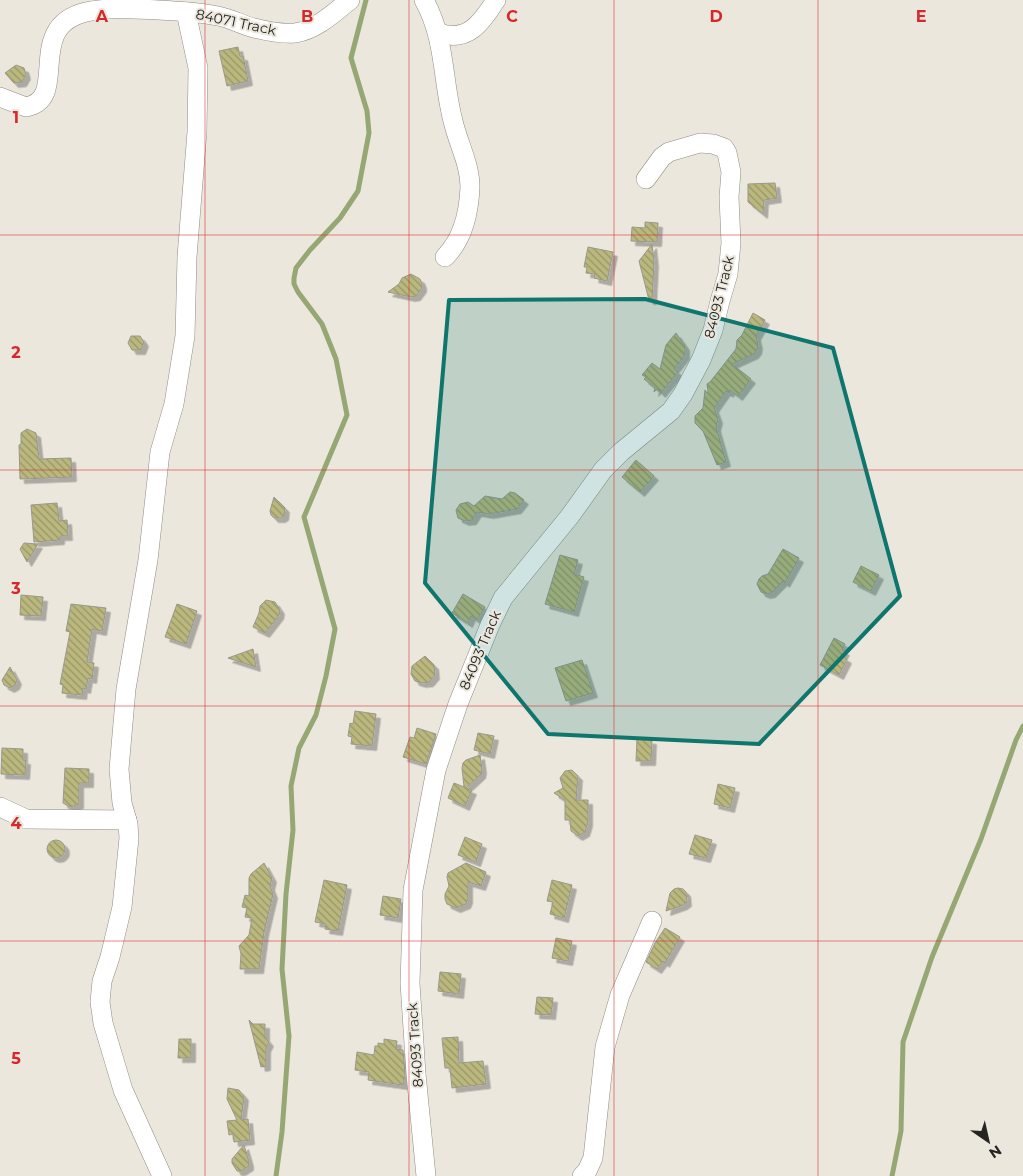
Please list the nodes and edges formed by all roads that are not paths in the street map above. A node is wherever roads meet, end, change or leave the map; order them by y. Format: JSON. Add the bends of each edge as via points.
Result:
{"nodes":[{"id":1,"x":350,"y":0,"type":"edge"},
{"id":2,"x":424,"y":0,"type":"edge"},
{"id":3,"x":496,"y":0,"type":"edge"},
{"id":4,"x":186,"y":12,"type":"junction"},
{"id":5,"x":439,"y":33,"type":"junction"},
{"id":6,"x":0,"y":97,"type":"edge"},
{"id":7,"x":646,"y":179,"type":"dead end"},
{"id":8,"x":445,"y":257,"type":"dead end"},
{"id":9,"x":0,"y":807,"type":"edge"},
{"id":10,"x":127,"y":820,"type":"junction"},
{"id":11,"x":652,"y":920,"type":"dead end"},
{"id":12,"x":162,"y":1176,"type":"edge"},
{"id":13,"x":426,"y":1176,"type":"edge"},
{"id":14,"x":582,"y":1176,"type":"edge"}],
"edges":[{"from":1,"to":4,"type":"street","name":"84071 Track","via":[[330,16],[296,33],[254,28],[220,16]]},
{"from":2,"to":5,"type":"street"},
{"from":3,"to":5,"type":"street","via":[[484,20],[461,36],[449,37]]},
{"from":4,"to":6,"type":"street","name":"84071 Track","via":[[125,9],[86,12],[70,18],[60,24],[53,37],[46,91],[42,98],[26,107]]},
{"from":4,"to":10,"type":"street","via":[[198,68],[185,336],[174,404],[160,452],[150,545],[126,689],[119,769]]},
{"from":5,"to":8,"type":"street","via":[[453,121],[469,172],[470,188],[460,238]]},
{"from":7,"to":13,"type":"street","name":"84093 Track","via":[[669,152],[700,143],[719,145],[727,153],[732,172],[729,197],[732,243],[728,274],[714,330],[683,394],[671,411],[603,470],[503,598],[458,704],[436,770],[413,890],[410,983]]},
{"from":9,"to":10,"type":"street","via":[[26,819]]},
{"from":10,"to":12,"type":"street","via":[[129,838],[122,906],[102,981],[100,1002],[123,1090]]},
{"from":11,"to":14,"type":"street","via":[[620,995],[604,1047],[593,1158]]}]}
